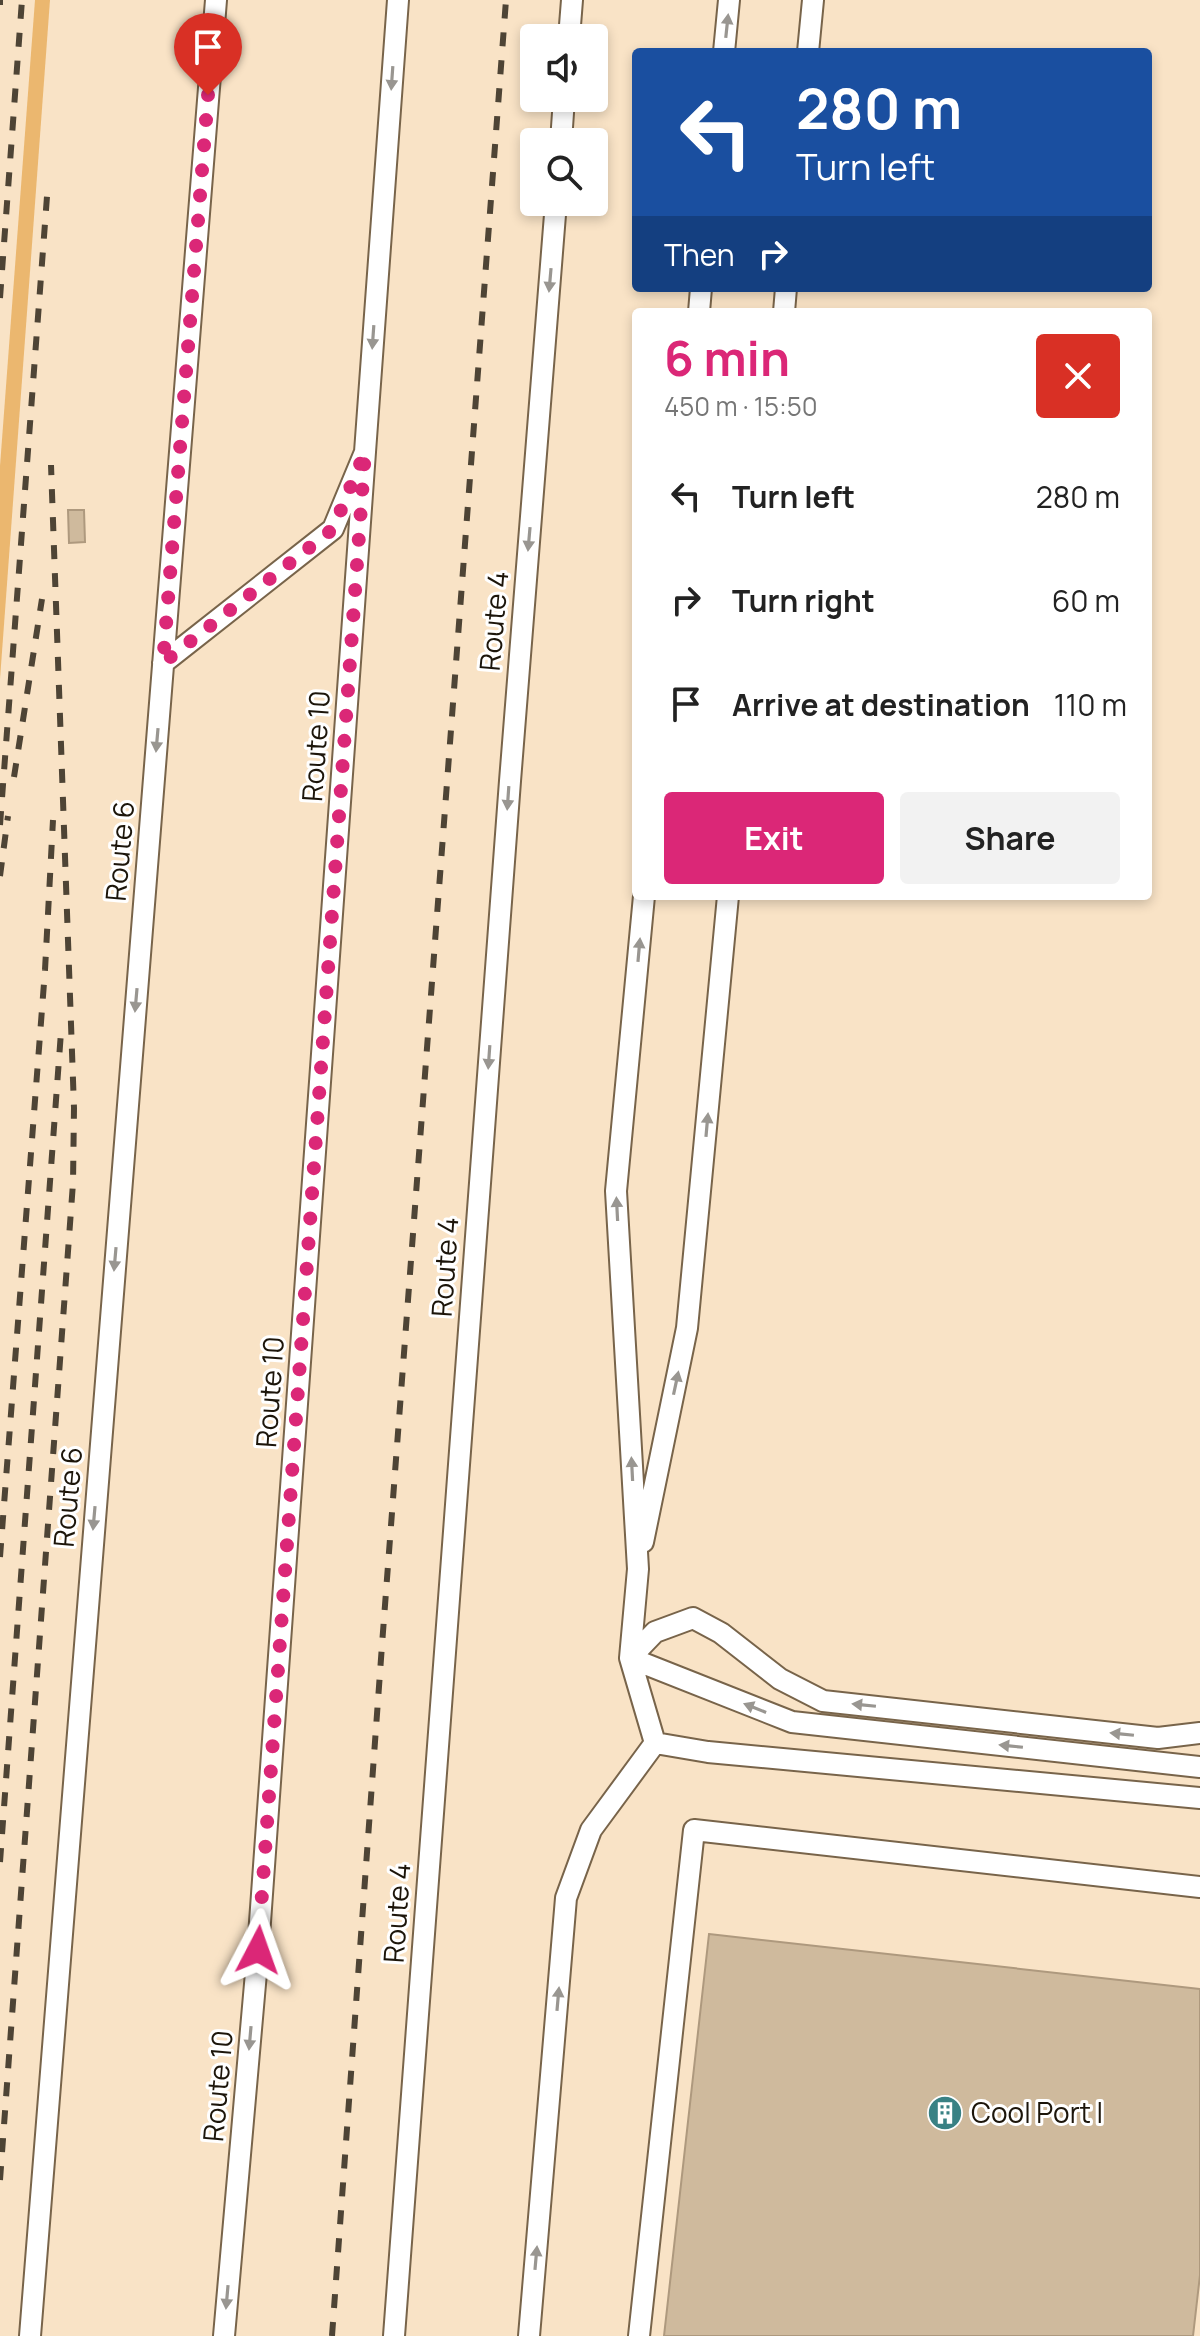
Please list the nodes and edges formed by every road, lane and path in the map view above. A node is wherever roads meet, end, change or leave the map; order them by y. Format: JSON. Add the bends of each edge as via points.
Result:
{"nodes":[{"id":1,"x":216,"y":0,"type":"edge"},
{"id":2,"x":398,"y":0,"type":"edge"},
{"id":3,"x":572,"y":0,"type":"edge"},
{"id":4,"x":729,"y":0,"type":"edge"},
{"id":5,"x":813,"y":0,"type":"edge"},
{"id":6,"x":570,"y":24,"type":"edge"},
{"id":7,"x":724,"y":48,"type":"edge"},
{"id":8,"x":808,"y":48,"type":"edge"},
{"id":9,"x":555,"y":216,"type":"edge"},
{"id":10,"x":365,"y":452,"type":"junction"},
{"id":11,"x":163,"y":663,"type":"junction"},
{"id":12,"x":644,"y":900,"type":"edge"},
{"id":13,"x":728,"y":900,"type":"edge"},
{"id":14,"x":638,"y":1569,"type":"junction"},
{"id":15,"x":630,"y":1658,"type":"junction"},
{"id":16,"x":1200,"y":1733,"type":"edge"},
{"id":17,"x":655,"y":1743,"type":"junction"},
{"id":18,"x":1200,"y":1767,"type":"edge"},
{"id":19,"x":1200,"y":1798,"type":"edge"},
{"id":20,"x":1200,"y":1887,"type":"edge"},
{"id":21,"x":30,"y":2336,"type":"edge"},
{"id":22,"x":224,"y":2336,"type":"edge"},
{"id":23,"x":394,"y":2336,"type":"edge"},
{"id":24,"x":529,"y":2336,"type":"edge"},
{"id":25,"x":639,"y":2336,"type":"edge"}],
"edges":[{"from":1,"to":11,"type":"lane","name":"Route 6"},
{"from":2,"to":10,"type":"lane","name":"Route 10","one_way":true},
{"from":3,"to":6,"type":"lane"},
{"from":7,"to":4,"type":"lane","one_way":true},
{"from":5,"to":8,"type":"lane"},
{"from":9,"to":23,"type":"lane","name":"Route 4","one_way":true},
{"from":10,"to":11,"type":"lane","via":[[333,529]]},
{"from":10,"to":22,"type":"lane","name":"Route 10","one_way":true,"via":[[258,1950]]},
{"from":11,"to":21,"type":"lane","name":"Route 6","one_way":true},
{"from":14,"to":12,"type":"lane","one_way":true,"via":[[616,1191]]},
{"from":14,"to":13,"type":"lane","one_way":true,"via":[[687,1328]]},
{"from":14,"to":15,"type":"lane"},
{"from":16,"to":15,"type":"lane","one_way":true,"via":[[1158,1738],[823,1701],[780,1679],[693,1618],[655,1632]]},
{"from":15,"to":17,"type":"lane"},
{"from":18,"to":15,"type":"lane","one_way":true,"via":[[792,1722]]},
{"from":17,"to":19,"type":"lane","via":[[723,1754]]},
{"from":24,"to":17,"type":"lane","one_way":true,"via":[[566,1898],[591,1830]]},
{"from":20,"to":25,"type":"lane","via":[[694,1830]]}]}
